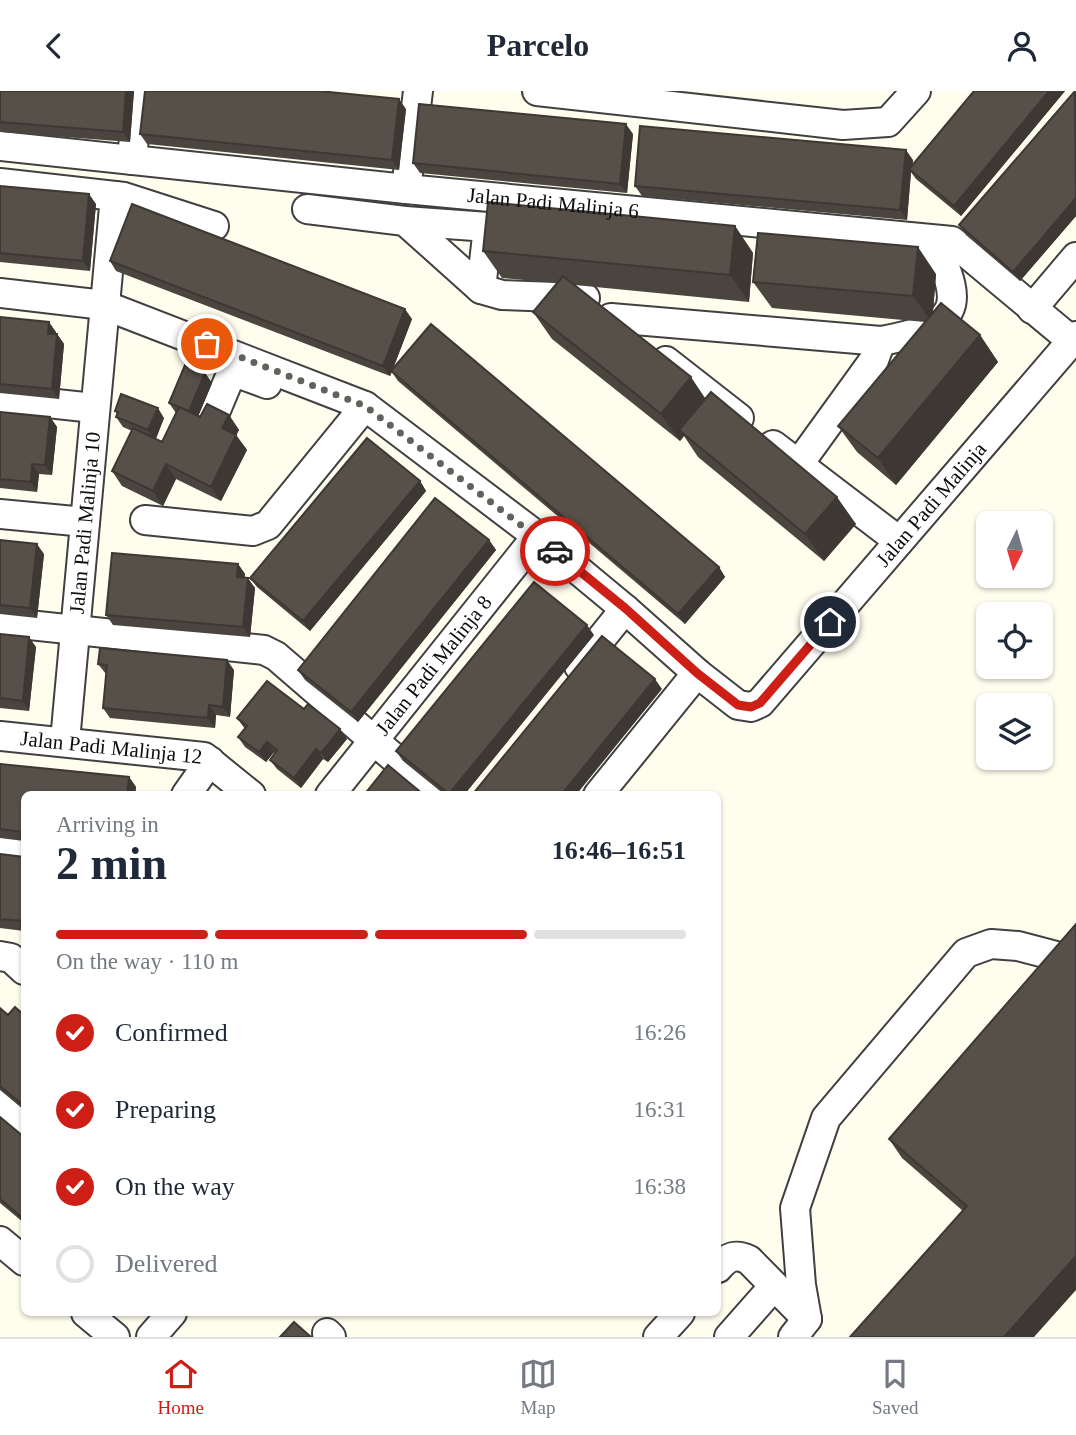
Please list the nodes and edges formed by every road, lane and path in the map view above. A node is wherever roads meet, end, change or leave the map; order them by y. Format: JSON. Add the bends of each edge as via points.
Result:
{"nodes":[{"id":1,"x":138,"y":91,"type":"edge"},
{"id":2,"x":418,"y":91,"type":"edge"},
{"id":3,"x":537,"y":91,"type":"edge"},
{"id":4,"x":916,"y":91,"type":"edge"},
{"id":5,"x":0,"y":146,"type":"edge"},
{"id":6,"x":132,"y":160,"type":"junction"},
{"id":7,"x":0,"y":183,"type":"edge"},
{"id":8,"x":406,"y":189,"type":"junction"},
{"id":9,"x":115,"y":196,"type":"junction"},
{"id":10,"x":307,"y":209,"type":"dead end"},
{"id":11,"x":405,"y":221,"type":"junction"},
{"id":12,"x":214,"y":226,"type":"dead end"},
{"id":13,"x":488,"y":227,"type":"junction"},
{"id":14,"x":1076,"y":257,"type":"edge"},
{"id":15,"x":481,"y":289,"type":"junction"},
{"id":16,"x":0,"y":293,"type":"edge"},
{"id":17,"x":104,"y":305,"type":"junction"},
{"id":18,"x":1032,"y":309,"type":"junction"},
{"id":19,"x":611,"y":318,"type":"junction"},
{"id":20,"x":1074,"y":339,"type":"edge"},
{"id":21,"x":881,"y":341,"type":"junction"},
{"id":22,"x":0,"y":398,"type":"edge"},
{"id":23,"x":94,"y":408,"type":"junction"},
{"id":24,"x":357,"y":417,"type":"junction"},
{"id":25,"x":212,"y":422,"type":"edge"},
{"id":26,"x":798,"y":465,"type":"junction"},
{"id":27,"x":0,"y":514,"type":"edge"},
{"id":28,"x":145,"y":520,"type":"dead end"},
{"id":29,"x":85,"y":522,"type":"junction"},
{"id":30,"x":537,"y":536,"type":"junction"},
{"id":31,"x":899,"y":541,"type":"junction"},
{"id":32,"x":625,"y":608,"type":"junction"},
{"id":33,"x":0,"y":622,"type":"edge"},
{"id":34,"x":74,"y":630,"type":"junction"},
{"id":35,"x":697,"y":673,"type":"junction"},
{"id":36,"x":564,"y":685,"type":"edge"},
{"id":37,"x":0,"y":736,"type":"edge"},
{"id":38,"x":65,"y":741,"type":"junction"},
{"id":39,"x":373,"y":741,"type":"junction"},
{"id":40,"x":210,"y":761,"type":"junction"},
{"id":41,"x":189,"y":791,"type":"edge"},
{"id":42,"x":246,"y":791,"type":"edge"},
{"id":43,"x":333,"y":791,"type":"edge"},
{"id":44,"x":432,"y":791,"type":"edge"},
{"id":45,"x":601,"y":791,"type":"edge"},
{"id":46,"x":0,"y":847,"type":"edge"},
{"id":47,"x":21,"y":850,"type":"edge"},
{"id":48,"x":0,"y":956,"type":"edge"},
{"id":49,"x":1075,"y":961,"type":"edge"},
{"id":50,"x":21,"y":967,"type":"edge"},
{"id":51,"x":0,"y":1104,"type":"edge"},
{"id":52,"x":21,"y":1122,"type":"edge"},
{"id":53,"x":0,"y":1241,"type":"edge"},
{"id":54,"x":21,"y":1258,"type":"edge"},
{"id":55,"x":721,"y":1265,"type":"edge"},
{"id":56,"x":774,"y":1286,"type":"junction"},
{"id":57,"x":90,"y":1316,"type":"edge"},
{"id":58,"x":169,"y":1316,"type":"edge"},
{"id":59,"x":677,"y":1316,"type":"edge"},
{"id":60,"x":800,"y":1328,"type":"edge"},
{"id":61,"x":115,"y":1337,"type":"edge"},
{"id":62,"x":151,"y":1337,"type":"edge"},
{"id":63,"x":659,"y":1337,"type":"edge"},
{"id":64,"x":729,"y":1337,"type":"edge"}],
"edges":[{"from":1,"to":6,"type":"street"},
{"from":2,"to":8,"type":"street"},
{"from":3,"to":4,"type":"street","via":[[843,125],[888,122]]},
{"from":5,"to":6,"type":"street","name":"Jalan Padi Malinja 6"},
{"from":6,"to":8,"type":"street","name":"Jalan Padi Malinja 6"},
{"from":7,"to":9,"type":"street"},
{"from":8,"to":18,"type":"street","name":"Jalan Padi Malinja 6","via":[[961,231]]},
{"from":9,"to":12,"type":"street"},
{"from":9,"to":17,"type":"street","name":"Jalan Padi Malinja 10"},
{"from":10,"to":11,"type":"street"},
{"from":11,"to":13,"type":"street"},
{"from":11,"to":15,"type":"street"},
{"from":13,"to":15,"type":"street"},
{"from":13,"to":21,"type":"street","via":[[491,213],[499,211],[942,257],[950,281],[950,308],[943,318]]},
{"from":14,"to":18,"type":"street"},
{"from":15,"to":19,"type":"street","via":[[502,295],[587,298]]},
{"from":16,"to":17,"type":"street"},
{"from":17,"to":23,"type":"street","name":"Jalan Padi Malinja 10"},
{"from":17,"to":24,"type":"street"},
{"from":18,"to":20,"type":"street","name":"Jalan Padi Malinja 6"},
{"from":19,"to":21,"type":"street"},
{"from":19,"to":26,"type":"street"},
{"from":20,"to":31,"type":"street","name":"Jalan Padi Malinja"},
{"from":21,"to":26,"type":"street","via":[[874,360]]},
{"from":22,"to":23,"type":"street"},
{"from":23,"to":29,"type":"street","name":"Jalan Padi Malinja 10"},
{"from":24,"to":25,"type":"street","via":[[339,418],[324,406],[237,373],[229,380]]},
{"from":24,"to":28,"type":"street","via":[[268,525],[253,531]]},
{"from":24,"to":30,"type":"street"},
{"from":26,"to":31,"type":"street"},
{"from":27,"to":29,"type":"street"},
{"from":29,"to":34,"type":"street","name":"Jalan Padi Malinja 10"},
{"from":30,"to":32,"type":"street"},
{"from":30,"to":39,"type":"street","name":"Jalan Padi Malinja 8"},
{"from":31,"to":35,"type":"street","name":"Jalan Padi Malinja","via":[[760,703],[738,705]]},
{"from":32,"to":35,"type":"street"},
{"from":32,"to":36,"type":"street"},
{"from":33,"to":34,"type":"street"},
{"from":34,"to":38,"type":"street","name":"Jalan Padi Malinja 10"},
{"from":34,"to":39,"type":"street","via":[[264,650]]},
{"from":35,"to":45,"type":"street"},
{"from":37,"to":38,"type":"street","name":"Jalan Padi Malinja 12"},
{"from":38,"to":40,"type":"street","name":"Jalan Padi Malinja 12"},
{"from":39,"to":43,"type":"street","name":"Jalan Padi Malinja 8"},
{"from":39,"to":44,"type":"street"},
{"from":40,"to":41,"type":"street"},
{"from":40,"to":42,"type":"street","name":"Jalan Padi Malinja 12"},
{"from":46,"to":47,"type":"street"},
{"from":48,"to":50,"type":"street"},
{"from":49,"to":60,"type":"street","via":[[991,944],[966,953],[826,1118],[795,1208]]},
{"from":51,"to":52,"type":"street"},
{"from":53,"to":54,"type":"street"},
{"from":55,"to":56,"type":"street","via":[[731,1256],[740,1256]]},
{"from":56,"to":60,"type":"street"},
{"from":56,"to":64,"type":"street"},
{"from":57,"to":61,"type":"street"},
{"from":58,"to":62,"type":"street"},
{"from":59,"to":63,"type":"street"}]}
